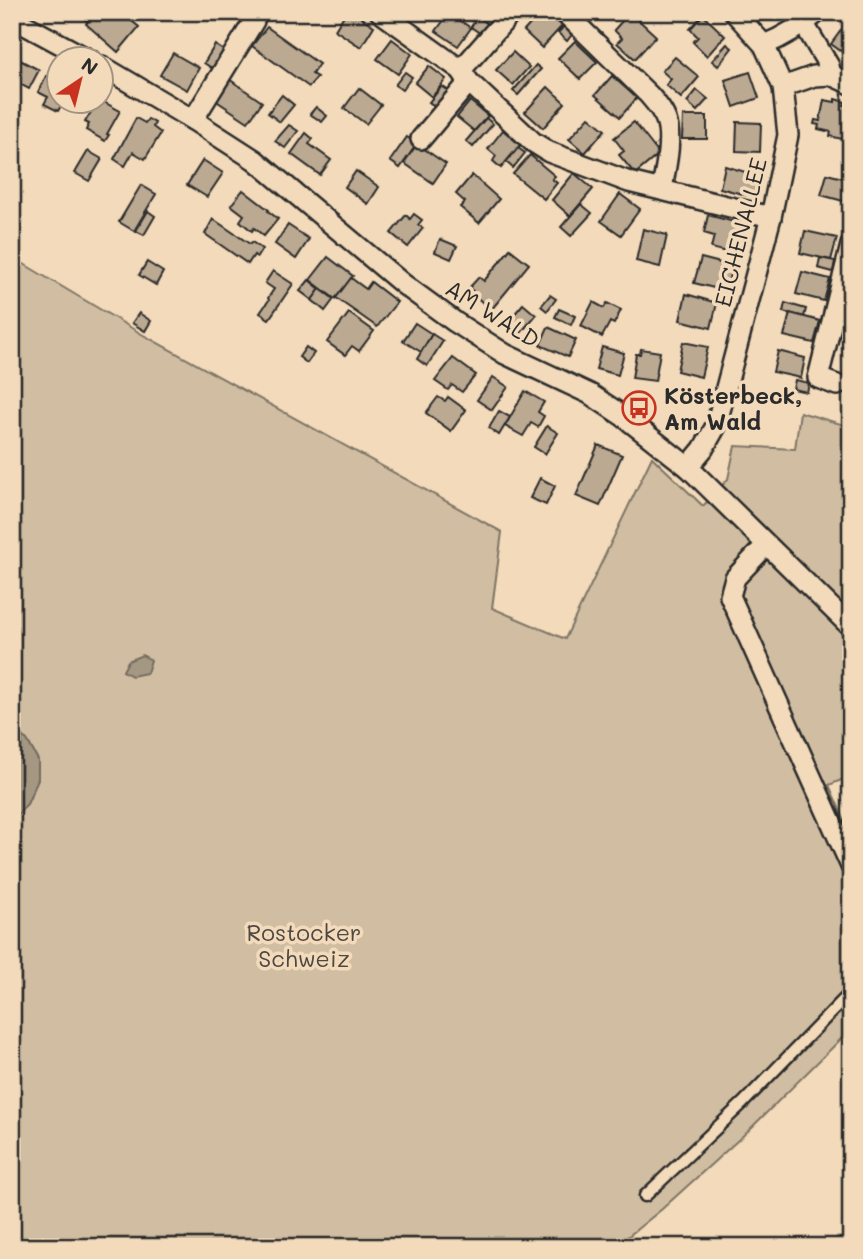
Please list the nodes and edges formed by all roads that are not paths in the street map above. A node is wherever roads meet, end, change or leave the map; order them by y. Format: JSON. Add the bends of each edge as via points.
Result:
{"nodes":[{"id":1,"x":380,"y":12,"type":"edge"},
{"id":2,"x":512,"y":12,"type":"edge"},
{"id":3,"x":564,"y":12,"type":"edge"},
{"id":4,"x":734,"y":12,"type":"edge"},
{"id":5,"x":12,"y":18,"type":"edge"},
{"id":6,"x":811,"y":18,"type":"edge"},
{"id":7,"x":254,"y":21,"type":"dead end"},
{"id":8,"x":764,"y":45,"type":"junction"},
{"id":9,"x":64,"y":46,"type":"edge"},
{"id":10,"x":116,"y":74,"type":"edge"},
{"id":11,"x":831,"y":75,"type":"junction"},
{"id":12,"x":465,"y":76,"type":"junction"},
{"id":13,"x":851,"y":83,"type":"edge"},
{"id":14,"x":783,"y":88,"type":"junction"},
{"id":15,"x":193,"y":120,"type":"junction"},
{"id":16,"x":421,"y":139,"type":"dead end"},
{"id":17,"x":662,"y":190,"type":"junction"},
{"id":18,"x":771,"y":217,"type":"junction"},
{"id":19,"x":851,"y":245,"type":"edge"},
{"id":20,"x":837,"y":385,"type":"dead end"},
{"id":21,"x":688,"y":467,"type":"junction"},
{"id":22,"x":766,"y":545,"type":"junction"},
{"id":23,"x":851,"y":628,"type":"edge"},
{"id":24,"x":851,"y":866,"type":"edge"},
{"id":25,"x":851,"y":992,"type":"edge"},
{"id":26,"x":645,"y":1196,"type":"dead end"}],
"edges":[{"from":1,"to":12,"type":"street"},
{"from":2,"to":12,"type":"street"},
{"from":3,"to":17,"type":"street","via":[[660,108],[669,139]]},
{"from":4,"to":8,"type":"street","name":"EICHENALLEE"},
{"from":5,"to":9,"type":"street"},
{"from":6,"to":8,"type":"street"},
{"from":6,"to":11,"type":"street"},
{"from":7,"to":15,"type":"street"},
{"from":8,"to":14,"type":"street","name":"EICHENALLEE"},
{"from":10,"to":15,"type":"street","name":"AM WALD"},
{"from":11,"to":13,"type":"street"},
{"from":11,"to":14,"type":"street"},
{"from":12,"to":16,"type":"street"},
{"from":12,"to":17,"type":"street","via":[[549,152]]},
{"from":14,"to":18,"type":"street","name":"EICHENALLEE","via":[[788,135]]},
{"from":15,"to":21,"type":"street","name":"AM WALD","via":[[255,160],[402,284],[455,322],[505,354],[590,394]]},
{"from":17,"to":18,"type":"street"},
{"from":18,"to":21,"type":"street","name":"EICHENALLEE","via":[[716,426]]},
{"from":19,"to":20,"type":"street","via":[[818,378]]},
{"from":21,"to":22,"type":"street","name":"AM WALD"},
{"from":22,"to":23,"type":"street","name":"AM WALD"},
{"from":22,"to":24,"type":"street","via":[[736,578],[730,596]]},
{"from":25,"to":26,"type":"lane"}]}
